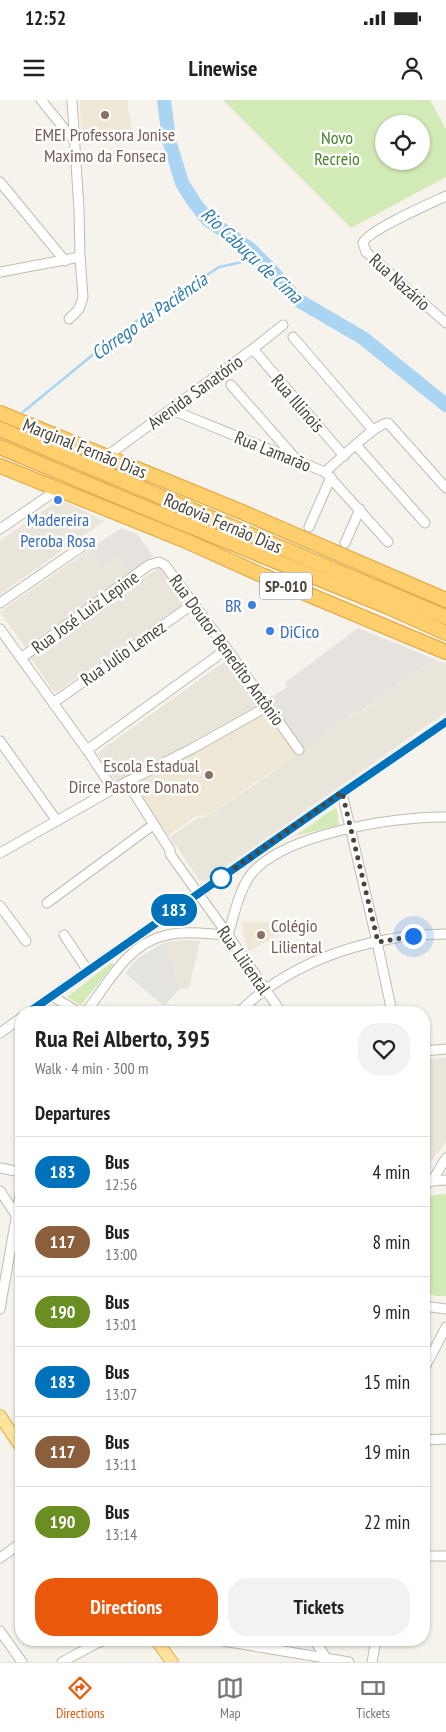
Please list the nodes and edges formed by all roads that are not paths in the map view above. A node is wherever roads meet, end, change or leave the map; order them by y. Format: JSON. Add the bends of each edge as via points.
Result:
{"nodes":[{"id":1,"x":41,"y":100,"type":"edge"},
{"id":2,"x":72,"y":100,"type":"edge"},
{"id":3,"x":75,"y":142,"type":"junction"},
{"id":4,"x":0,"y":182,"type":"edge"},
{"id":5,"x":446,"y":196,"type":"edge"},
{"id":6,"x":80,"y":257,"type":"junction"},
{"id":7,"x":65,"y":261,"type":"junction"},
{"id":8,"x":0,"y":272,"type":"edge"},
{"id":9,"x":69,"y":319,"type":"dead end"},
{"id":10,"x":446,"y":323,"type":"edge"},
{"id":11,"x":283,"y":326,"type":"dead end"},
{"id":12,"x":293,"y":337,"type":"dead end"},
{"id":13,"x":253,"y":349,"type":"junction"},
{"id":14,"x":231,"y":385,"type":"dead end"},
{"id":15,"x":172,"y":410,"type":"junction"},
{"id":16,"x":0,"y":413,"type":"edge"},
{"id":17,"x":0,"y":429,"type":"edge"},
{"id":18,"x":373,"y":430,"type":"junction"},
{"id":19,"x":356,"y":445,"type":"junction"},
{"id":20,"x":0,"y":447,"type":"edge"},
{"id":21,"x":107,"y":456,"type":"junction"},
{"id":22,"x":344,"y":456,"type":"junction"},
{"id":23,"x":297,"y":461,"type":"junction"},
{"id":24,"x":0,"y":466,"type":"edge"},
{"id":25,"x":328,"y":475,"type":"junction"},
{"id":26,"x":446,"y":488,"type":"edge"},
{"id":27,"x":57,"y":490,"type":"junction"},
{"id":28,"x":360,"y":509,"type":"junction"},
{"id":29,"x":425,"y":523,"type":"dead end"},
{"id":30,"x":309,"y":527,"type":"dead end"},
{"id":31,"x":0,"y":530,"type":"edge"},
{"id":32,"x":388,"y":542,"type":"dead end"},
{"id":33,"x":345,"y":543,"type":"dead end"},
{"id":34,"x":84,"y":545,"type":"dead end"},
{"id":35,"x":149,"y":565,"type":"joint"},
{"id":36,"x":446,"y":600,"type":"edge"},
{"id":37,"x":0,"y":602,"type":"edge"},
{"id":38,"x":194,"y":604,"type":"junction"},
{"id":39,"x":446,"y":617,"type":"edge"},
{"id":40,"x":0,"y":630,"type":"edge"},
{"id":41,"x":446,"y":633,"type":"edge"},
{"id":42,"x":227,"y":649,"type":"junction"},
{"id":43,"x":446,"y":652,"type":"edge"},
{"id":44,"x":21,"y":658,"type":"junction"},
{"id":45,"x":53,"y":703,"type":"junction"},
{"id":46,"x":268,"y":706,"type":"junction"},
{"id":47,"x":446,"y":722,"type":"edge"},
{"id":48,"x":0,"y":741,"type":"edge"},
{"id":49,"x":87,"y":750,"type":"junction"},
{"id":50,"x":298,"y":750,"type":"dead end"},
{"id":51,"x":127,"y":782,"type":"junction"},
{"id":52,"x":113,"y":789,"type":"junction"},
{"id":53,"x":342,"y":792,"type":"junction"},
{"id":54,"x":446,"y":817,"type":"edge"},
{"id":55,"x":56,"y":821,"type":"junction"},
{"id":56,"x":153,"y":825,"type":"junction"},
{"id":57,"x":351,"y":829,"type":"junction"},
{"id":58,"x":0,"y":853,"type":"edge"},
{"id":59,"x":198,"y":894,"type":"junction"},
{"id":60,"x":47,"y":903,"type":"dead end"},
{"id":61,"x":0,"y":906,"type":"edge"},
{"id":62,"x":446,"y":934,"type":"edge"},
{"id":63,"x":64,"y":935,"type":"dead end"},
{"id":64,"x":228,"y":935,"type":"junction"},
{"id":65,"x":26,"y":941,"type":"dead end"},
{"id":66,"x":378,"y":942,"type":"junction"},
{"id":67,"x":88,"y":971,"type":"junction"},
{"id":68,"x":265,"y":990,"type":"junction"},
{"id":69,"x":52,"y":996,"type":"junction"},
{"id":70,"x":38,"y":1006,"type":"edge"},
{"id":71,"x":68,"y":1006,"type":"edge"},
{"id":72,"x":91,"y":1006,"type":"edge"},
{"id":73,"x":246,"y":1006,"type":"edge"},
{"id":74,"x":277,"y":1006,"type":"edge"},
{"id":75,"x":391,"y":1006,"type":"edge"},
{"id":76,"x":15,"y":1022,"type":"edge"},
{"id":77,"x":0,"y":1033,"type":"edge"},
{"id":78,"x":446,"y":1049,"type":"edge"},
{"id":79,"x":430,"y":1050,"type":"edge"},
{"id":80,"x":446,"y":1158,"type":"edge"},
{"id":81,"x":0,"y":1168,"type":"edge"},
{"id":82,"x":15,"y":1171,"type":"edge"},
{"id":83,"x":430,"y":1180,"type":"edge"},
{"id":84,"x":446,"y":1180,"type":"edge"},
{"id":85,"x":430,"y":1183,"type":"edge"},
{"id":86,"x":0,"y":1191,"type":"edge"},
{"id":87,"x":15,"y":1213,"type":"edge"},
{"id":88,"x":15,"y":1238,"type":"edge"},
{"id":89,"x":430,"y":1307,"type":"edge"},
{"id":90,"x":0,"y":1309,"type":"edge"},
{"id":91,"x":446,"y":1309,"type":"edge"},
{"id":92,"x":446,"y":1327,"type":"edge"},
{"id":93,"x":430,"y":1358,"type":"edge"},
{"id":94,"x":0,"y":1416,"type":"edge"},
{"id":95,"x":15,"y":1437,"type":"edge"},
{"id":96,"x":430,"y":1440,"type":"edge"},
{"id":97,"x":446,"y":1440,"type":"edge"},
{"id":98,"x":15,"y":1547,"type":"edge"},
{"id":99,"x":430,"y":1556,"type":"edge"},
{"id":100,"x":446,"y":1556,"type":"edge"},
{"id":101,"x":0,"y":1558,"type":"edge"},
{"id":102,"x":0,"y":1631,"type":"edge"},
{"id":103,"x":91,"y":1646,"type":"edge"},
{"id":104,"x":160,"y":1646,"type":"edge"},
{"id":105,"x":250,"y":1646,"type":"edge"},
{"id":106,"x":318,"y":1646,"type":"edge"},
{"id":107,"x":375,"y":1646,"type":"edge"},
{"id":108,"x":328,"y":1660,"type":"edge"},
{"id":109,"x":22,"y":1662,"type":"edge"},
{"id":110,"x":62,"y":1662,"type":"edge"},
{"id":111,"x":172,"y":1662,"type":"edge"},
{"id":112,"x":349,"y":1662,"type":"edge"},
{"id":113,"x":372,"y":1662,"type":"edge"}],
"edges":[{"from":1,"to":3,"type":"street"},
{"from":2,"to":3,"type":"street"},
{"from":3,"to":6,"type":"street"},
{"from":4,"to":7,"type":"street"},
{"from":5,"to":10,"type":"street","name":"Rua Nazário","via":[[366,237],[363,246]]},
{"from":6,"to":7,"type":"street"},
{"from":6,"to":9,"type":"street","via":[[83,297],[79,309]]},
{"from":7,"to":8,"type":"street"},
{"from":11,"to":13,"type":"street","name":"Avenida Sanatório"},
{"from":12,"to":18,"type":"street"},
{"from":13,"to":15,"type":"street","name":"Avenida Sanatório"},
{"from":13,"to":22,"type":"street","name":"Rua Illinois"},
{"from":14,"to":23,"type":"street"},
{"from":15,"to":21,"type":"street","name":"Avenida Sanatório"},
{"from":15,"to":23,"type":"street","name":"Rua Lamarão"},
{"from":16,"to":21,"type":"highway","name":"Marginal Fernão Dias"},
{"from":17,"to":39,"type":"highway","name":"Rodovia Fernão Dias","number":"SP-010"},
{"from":18,"to":19,"type":"street","name":"Rua Lamarão"},
{"from":18,"to":26,"type":"street","name":"Rua Lamarão","via":[[390,424]]},
{"from":19,"to":22,"type":"street","name":"Rua Lamarão"},
{"from":19,"to":29,"type":"street"},
{"from":20,"to":41,"type":"highway","name":"Rodovia Fernão Dias","number":"SP-010"},
{"from":21,"to":36,"type":"highway","name":"Marginal Fernão Dias"},
{"from":22,"to":25,"type":"street","name":"Rua Lamarão"},
{"from":23,"to":25,"type":"street","name":"Rua Lamarão"},
{"from":24,"to":27,"type":"highway","number":"SP-010"},
{"from":25,"to":28,"type":"street"},
{"from":25,"to":30,"type":"street"},
{"from":27,"to":31,"type":"street"},
{"from":27,"to":43,"type":"highway","number":"SP-010","via":[[184,540]]},
{"from":28,"to":32,"type":"street"},
{"from":28,"to":33,"type":"street"},
{"from":34,"to":37,"type":"street"},
{"from":35,"to":38,"type":"street","name":"Rua Doutor Benedito Antônio","via":[[156,562],[165,565]]},
{"from":35,"to":44,"type":"street","name":"Rua José Luiz Lepine"},
{"from":38,"to":42,"type":"street","name":"Rua Doutor Benedito Antônio"},
{"from":38,"to":45,"type":"street","name":"Rua Julio Lemez"},
{"from":40,"to":44,"type":"street"},
{"from":42,"to":46,"type":"street","name":"Rua Doutor Benedito Antônio"},
{"from":42,"to":49,"type":"street"},
{"from":44,"to":45,"type":"street"},
{"from":45,"to":49,"type":"street"},
{"from":46,"to":50,"type":"street","name":"Rua Doutor Benedito Antônio"},
{"from":46,"to":51,"type":"street"},
{"from":47,"to":53,"type":"street"},
{"from":48,"to":55,"type":"street"},
{"from":49,"to":52,"type":"street"},
{"from":51,"to":52,"type":"street"},
{"from":51,"to":56,"type":"street","name":"Rua Liliental"},
{"from":52,"to":55,"type":"street"},
{"from":53,"to":57,"type":"street"},
{"from":53,"to":59,"type":"street"},
{"from":54,"to":57,"type":"street","via":[[400,819]]},
{"from":55,"to":58,"type":"street"},
{"from":56,"to":59,"type":"street","name":"Rua Liliental"},
{"from":56,"to":60,"type":"street"},
{"from":57,"to":64,"type":"street","via":[[286,848],[259,868],[245,885]]},
{"from":57,"to":66,"type":"street"},
{"from":59,"to":64,"type":"street","name":"Rua Liliental"},
{"from":59,"to":67,"type":"street"},
{"from":61,"to":65,"type":"street"},
{"from":62,"to":66,"type":"street"},
{"from":63,"to":67,"type":"street"},
{"from":64,"to":68,"type":"street","name":"Rua Liliental"},
{"from":64,"to":72,"type":"street","via":[[189,933],[156,938],[129,956]]},
{"from":66,"to":68,"type":"street","via":[[319,959]]},
{"from":66,"to":75,"type":"street"},
{"from":67,"to":69,"type":"street"},
{"from":68,"to":73,"type":"street"},
{"from":68,"to":74,"type":"street","name":"Rua Liliental"},
{"from":69,"to":70,"type":"street"},
{"from":69,"to":71,"type":"street"},
{"from":76,"to":77,"type":"street"},
{"from":78,"to":79,"type":"street"},
{"from":80,"to":83,"type":"street"},
{"from":81,"to":82,"type":"street"},
{"from":84,"to":85,"type":"street"},
{"from":86,"to":87,"type":"street"},
{"from":88,"to":90,"type":"street"},
{"from":89,"to":91,"type":"street"},
{"from":92,"to":93,"type":"street"},
{"from":94,"to":95,"type":"main road"},
{"from":96,"to":97,"type":"street"},
{"from":98,"to":101,"type":"street"},
{"from":99,"to":100,"type":"street"},
{"from":102,"to":109,"type":"street"},
{"from":103,"to":110,"type":"street"},
{"from":104,"to":111,"type":"main road"},
{"from":105,"to":108,"type":"street"},
{"from":106,"to":108,"type":"street"},
{"from":107,"to":113,"type":"street"},
{"from":108,"to":112,"type":"street"}]}
